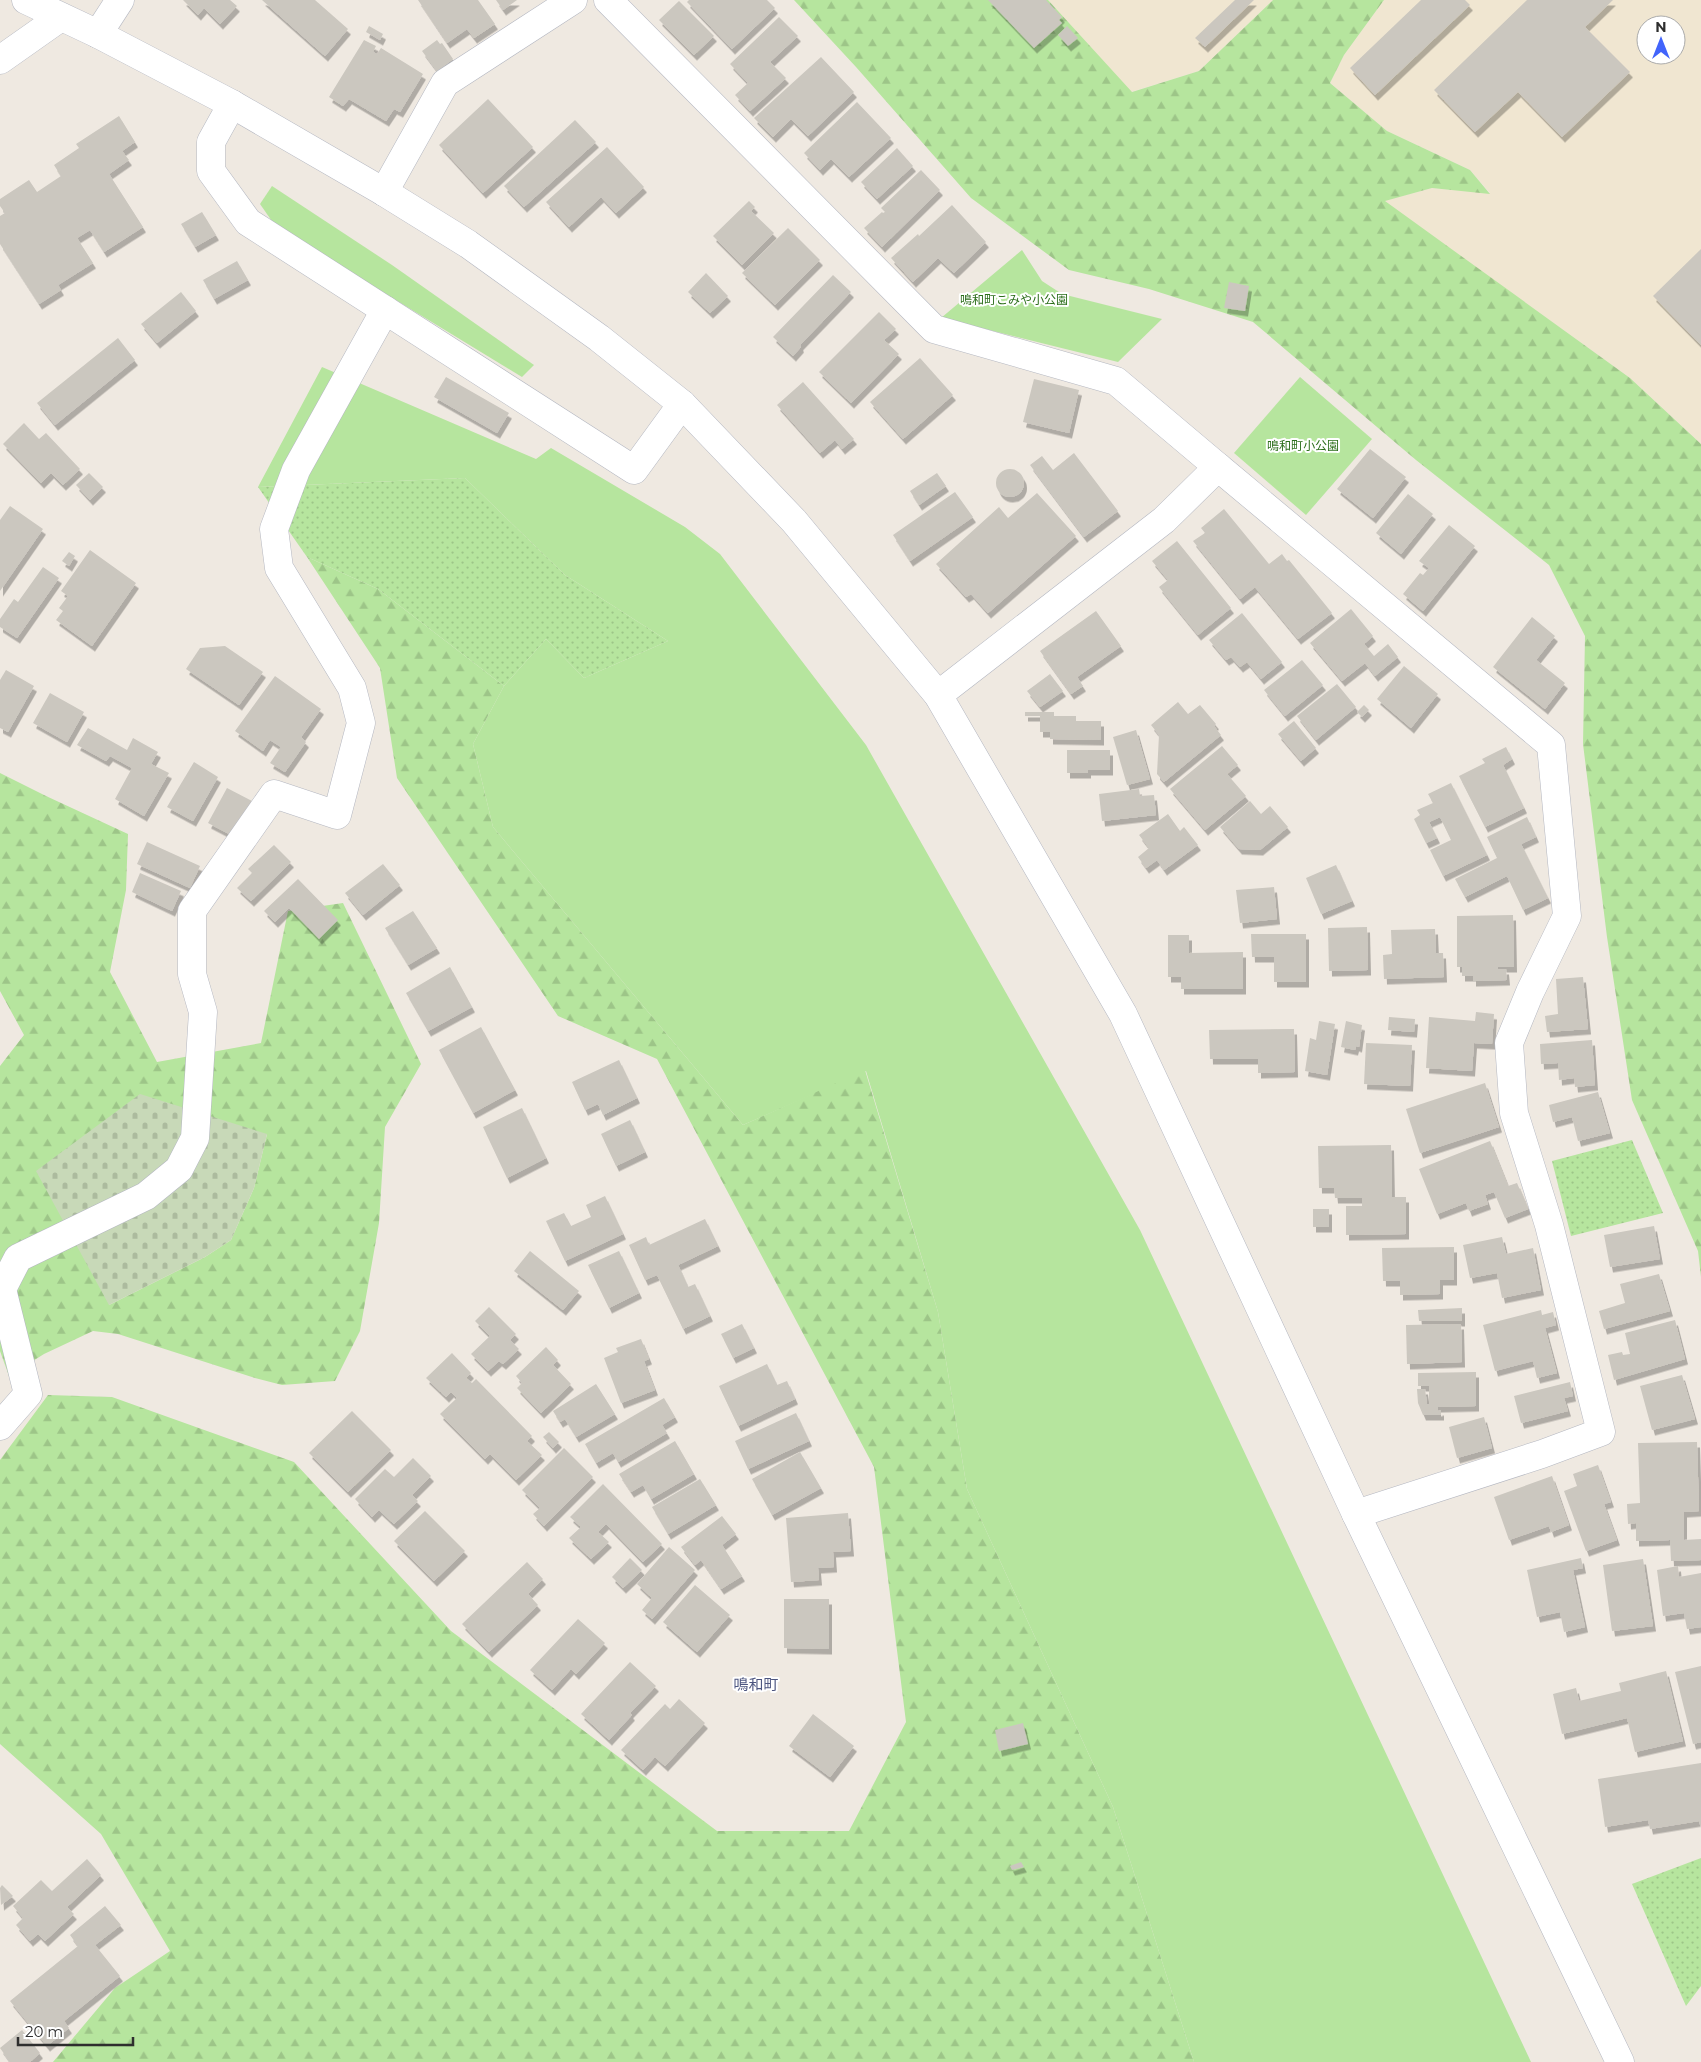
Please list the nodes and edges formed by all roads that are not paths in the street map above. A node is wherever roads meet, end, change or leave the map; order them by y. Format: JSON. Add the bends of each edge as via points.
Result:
{"nodes":[{"id":1,"x":26,"y":0,"type":"edge"},
{"id":2,"x":120,"y":0,"type":"edge"},
{"id":3,"x":573,"y":0,"type":"edge"},
{"id":4,"x":608,"y":0,"type":"edge"},
{"id":5,"x":61,"y":17,"type":"junction"},
{"id":6,"x":98,"y":34,"type":"junction"},
{"id":7,"x":0,"y":60,"type":"edge"},
{"id":8,"x":232,"y":104,"type":"junction"},
{"id":9,"x":384,"y":192,"type":"junction"},
{"id":10,"x":385,"y":310,"type":"junction"},
{"id":11,"x":682,"y":404,"type":"junction"},
{"id":12,"x":1218,"y":466,"type":"junction"},
{"id":13,"x":938,"y":695,"type":"junction"},
{"id":14,"x":0,"y":1426,"type":"edge"},
{"id":15,"x":1356,"y":1514,"type":"junction"},
{"id":16,"x":1620,"y":2062,"type":"edge"}],
"edges":[{"from":1,"to":5,"type":"street"},
{"from":2,"to":6,"type":"street"},
{"from":3,"to":9,"type":"street","via":[[445,83]]},
{"from":4,"to":12,"type":"street","via":[[934,329],[1116,381]]},
{"from":5,"to":6,"type":"street"},
{"from":5,"to":7,"type":"street"},
{"from":6,"to":8,"type":"street"},
{"from":8,"to":9,"type":"street"},
{"from":8,"to":10,"type":"street","via":[[211,142],[211,171],[248,222]]},
{"from":9,"to":11,"type":"street","via":[[476,250],[599,338]]},
{"from":10,"to":11,"type":"street","via":[[634,470]]},
{"from":10,"to":14,"type":"street","via":[[296,470],[274,529],[279,568],[352,688],[361,723],[337,815],[274,794],[192,911],[192,974],[203,1012],[195,1138],[179,1169],[146,1196],[18,1258],[2,1289],[28,1394]]},
{"from":11,"to":13,"type":"street","via":[[794,520]]},
{"from":12,"to":13,"type":"street","via":[[1164,520]]},
{"from":12,"to":15,"type":"street","via":[[1551,746],[1566,916],[1530,992],[1509,1043],[1509,1052],[1514,1113],[1549,1225],[1601,1432]]},
{"from":13,"to":15,"type":"street","via":[[1123,1014]]},
{"from":15,"to":16,"type":"street"}]}
